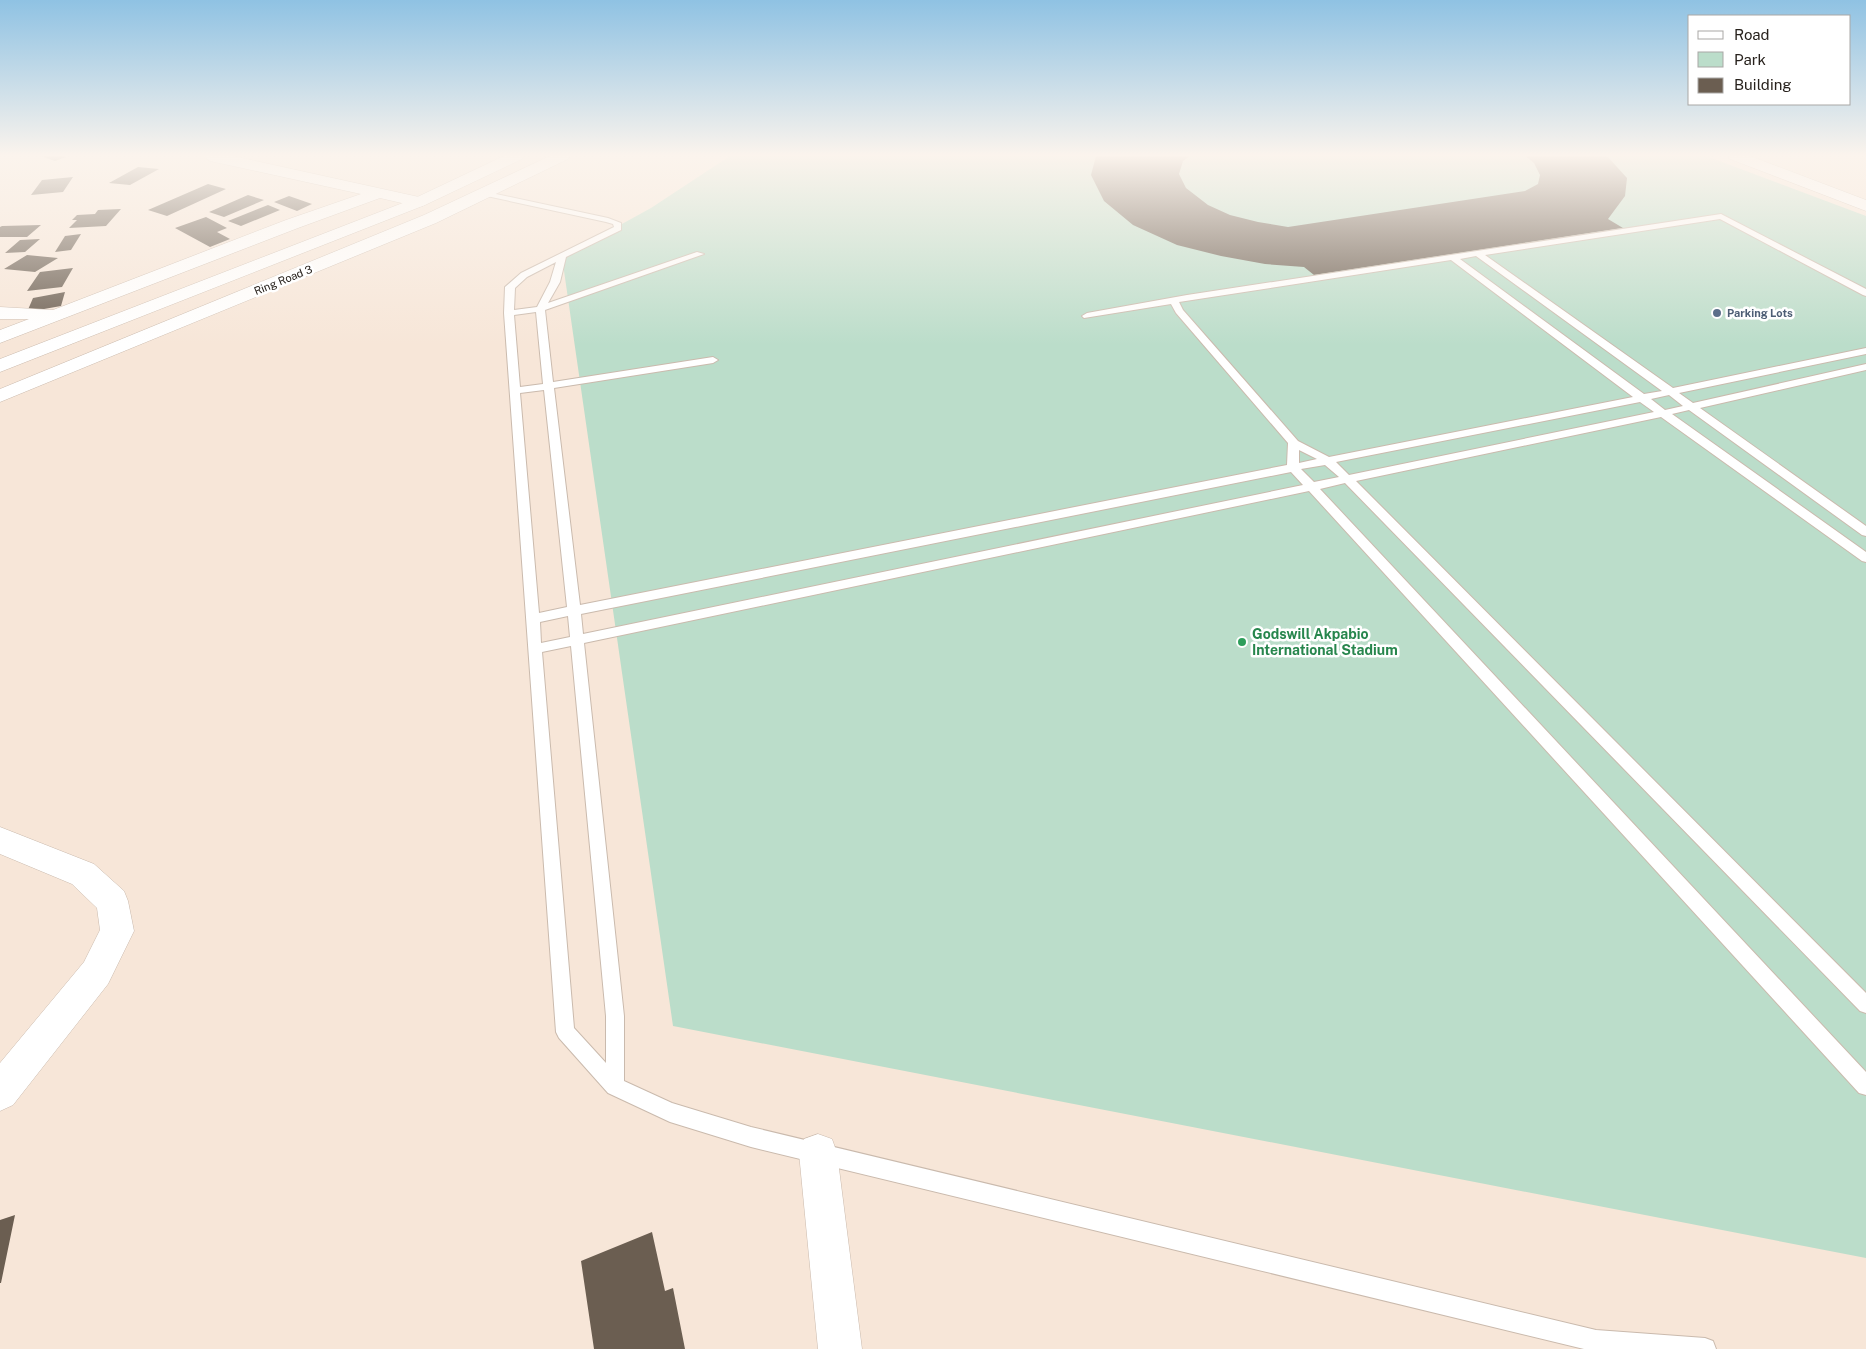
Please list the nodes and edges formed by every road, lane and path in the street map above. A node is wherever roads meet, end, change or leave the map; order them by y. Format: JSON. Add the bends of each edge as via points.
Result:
{"nodes":[{"id":1,"x":306,"y":219,"type":"edge"},
{"id":2,"x":376,"y":219,"type":"edge"},
{"id":3,"x":430,"y":219,"type":"edge"},
{"id":4,"x":599,"y":219,"type":"edge"},
{"id":5,"x":1702,"y":219,"type":"edge"},
{"id":6,"x":1727,"y":219,"type":"edge"},
{"id":7,"x":1477,"y":253,"type":"junction"},
{"id":8,"x":700,"y":254,"type":"dead end"},
{"id":9,"x":562,"y":256,"type":"junction"},
{"id":10,"x":1452,"y":257,"type":"junction"},
{"id":11,"x":1866,"y":293,"type":"edge"},
{"id":12,"x":1174,"y":301,"type":"junction"},
{"id":13,"x":540,"y":309,"type":"junction"},
{"id":14,"x":0,"y":313,"type":"edge"},
{"id":15,"x":509,"y":313,"type":"junction"},
{"id":16,"x":62,"y":314,"type":"junction"},
{"id":17,"x":1087,"y":316,"type":"dead end"},
{"id":18,"x":1570,"y":320,"type":"junction"},
{"id":19,"x":1543,"y":326,"type":"junction"},
{"id":20,"x":0,"y":337,"type":"edge"},
{"id":21,"x":1866,"y":351,"type":"edge"},
{"id":22,"x":713,"y":360,"type":"dead end"},
{"id":23,"x":0,"y":366,"type":"edge"},
{"id":24,"x":1866,"y":367,"type":"edge"},
{"id":25,"x":549,"y":386,"type":"junction"},
{"id":26,"x":516,"y":391,"type":"junction"},
{"id":27,"x":1669,"y":392,"type":"junction"},
{"id":28,"x":0,"y":396,"type":"edge"},
{"id":29,"x":1642,"y":398,"type":"junction"},
{"id":30,"x":1690,"y":407,"type":"junction"},
{"id":31,"x":1664,"y":413,"type":"junction"},
{"id":32,"x":1294,"y":443,"type":"junction"},
{"id":33,"x":1327,"y":460,"type":"junction"},
{"id":34,"x":1294,"y":467,"type":"junction"},
{"id":35,"x":1347,"y":479,"type":"junction"},
{"id":36,"x":1312,"y":486,"type":"junction"},
{"id":37,"x":1866,"y":532,"type":"edge"},
{"id":38,"x":1866,"y":558,"type":"edge"},
{"id":39,"x":574,"y":610,"type":"junction"},
{"id":40,"x":532,"y":619,"type":"junction"},
{"id":41,"x":577,"y":640,"type":"junction"},
{"id":42,"x":534,"y":649,"type":"junction"},
{"id":43,"x":0,"y":840,"type":"edge"},
{"id":44,"x":1866,"y":1005,"type":"edge"},
{"id":45,"x":615,"y":1086,"type":"junction"},
{"id":46,"x":1866,"y":1086,"type":"edge"},
{"id":47,"x":0,"y":1092,"type":"edge"},
{"id":48,"x":818,"y":1153,"type":"junction"},
{"id":49,"x":840,"y":1349,"type":"edge"},
{"id":50,"x":1705,"y":1349,"type":"edge"}],
"edges":[{"from":1,"to":16,"type":"street"},
{"from":2,"to":23,"type":"street","name":"Ring Road 3"},
{"from":3,"to":28,"type":"street","name":"Ring Road 3"},
{"from":4,"to":9,"type":"lane","via":[[617,223],[618,228]]},
{"from":5,"to":7,"type":"lane"},
{"from":6,"to":11,"type":"lane"},
{"from":7,"to":10,"type":"lane"},
{"from":7,"to":18,"type":"lane"},
{"from":8,"to":13,"type":"lane"},
{"from":9,"to":13,"type":"lane","via":[[555,282]]},
{"from":9,"to":15,"type":"lane","via":[[524,275],[510,287]]},
{"from":10,"to":12,"type":"lane"},
{"from":10,"to":19,"type":"lane"},
{"from":12,"to":17,"type":"lane"},
{"from":12,"to":32,"type":"lane"},
{"from":13,"to":15,"type":"lane"},
{"from":13,"to":25,"type":"lane"},
{"from":14,"to":16,"type":"street"},
{"from":15,"to":26,"type":"lane"},
{"from":16,"to":20,"type":"street"},
{"from":18,"to":19,"type":"lane"},
{"from":18,"to":27,"type":"lane"},
{"from":19,"to":29,"type":"lane"},
{"from":21,"to":27,"type":"lane"},
{"from":22,"to":25,"type":"lane"},
{"from":24,"to":30,"type":"lane"},
{"from":25,"to":26,"type":"lane"},
{"from":25,"to":39,"type":"lane"},
{"from":26,"to":40,"type":"lane"},
{"from":27,"to":29,"type":"lane"},
{"from":27,"to":30,"type":"lane"},
{"from":29,"to":31,"type":"lane"},
{"from":29,"to":33,"type":"lane"},
{"from":30,"to":31,"type":"lane"},
{"from":30,"to":37,"type":"lane"},
{"from":31,"to":35,"type":"lane"},
{"from":31,"to":38,"type":"lane"},
{"from":32,"to":33,"type":"lane"},
{"from":32,"to":34,"type":"lane"},
{"from":33,"to":34,"type":"lane"},
{"from":33,"to":35,"type":"lane"},
{"from":34,"to":36,"type":"lane"},
{"from":34,"to":39,"type":"lane"},
{"from":35,"to":36,"type":"lane"},
{"from":35,"to":44,"type":"lane"},
{"from":36,"to":41,"type":"lane"},
{"from":36,"to":46,"type":"lane"},
{"from":39,"to":40,"type":"lane"},
{"from":39,"to":41,"type":"lane"},
{"from":40,"to":42,"type":"lane"},
{"from":41,"to":42,"type":"lane"},
{"from":41,"to":45,"type":"lane","via":[[615,1016]]},
{"from":42,"to":45,"type":"lane","via":[[565,1032]]},
{"from":43,"to":47,"type":"street","via":[[82,874],[112,901],[117,931],[96,974]]},
{"from":45,"to":48,"type":"lane","via":[[670,1112]]},
{"from":48,"to":49,"type":"street"},
{"from":48,"to":50,"type":"lane","via":[[1596,1340]]}]}
